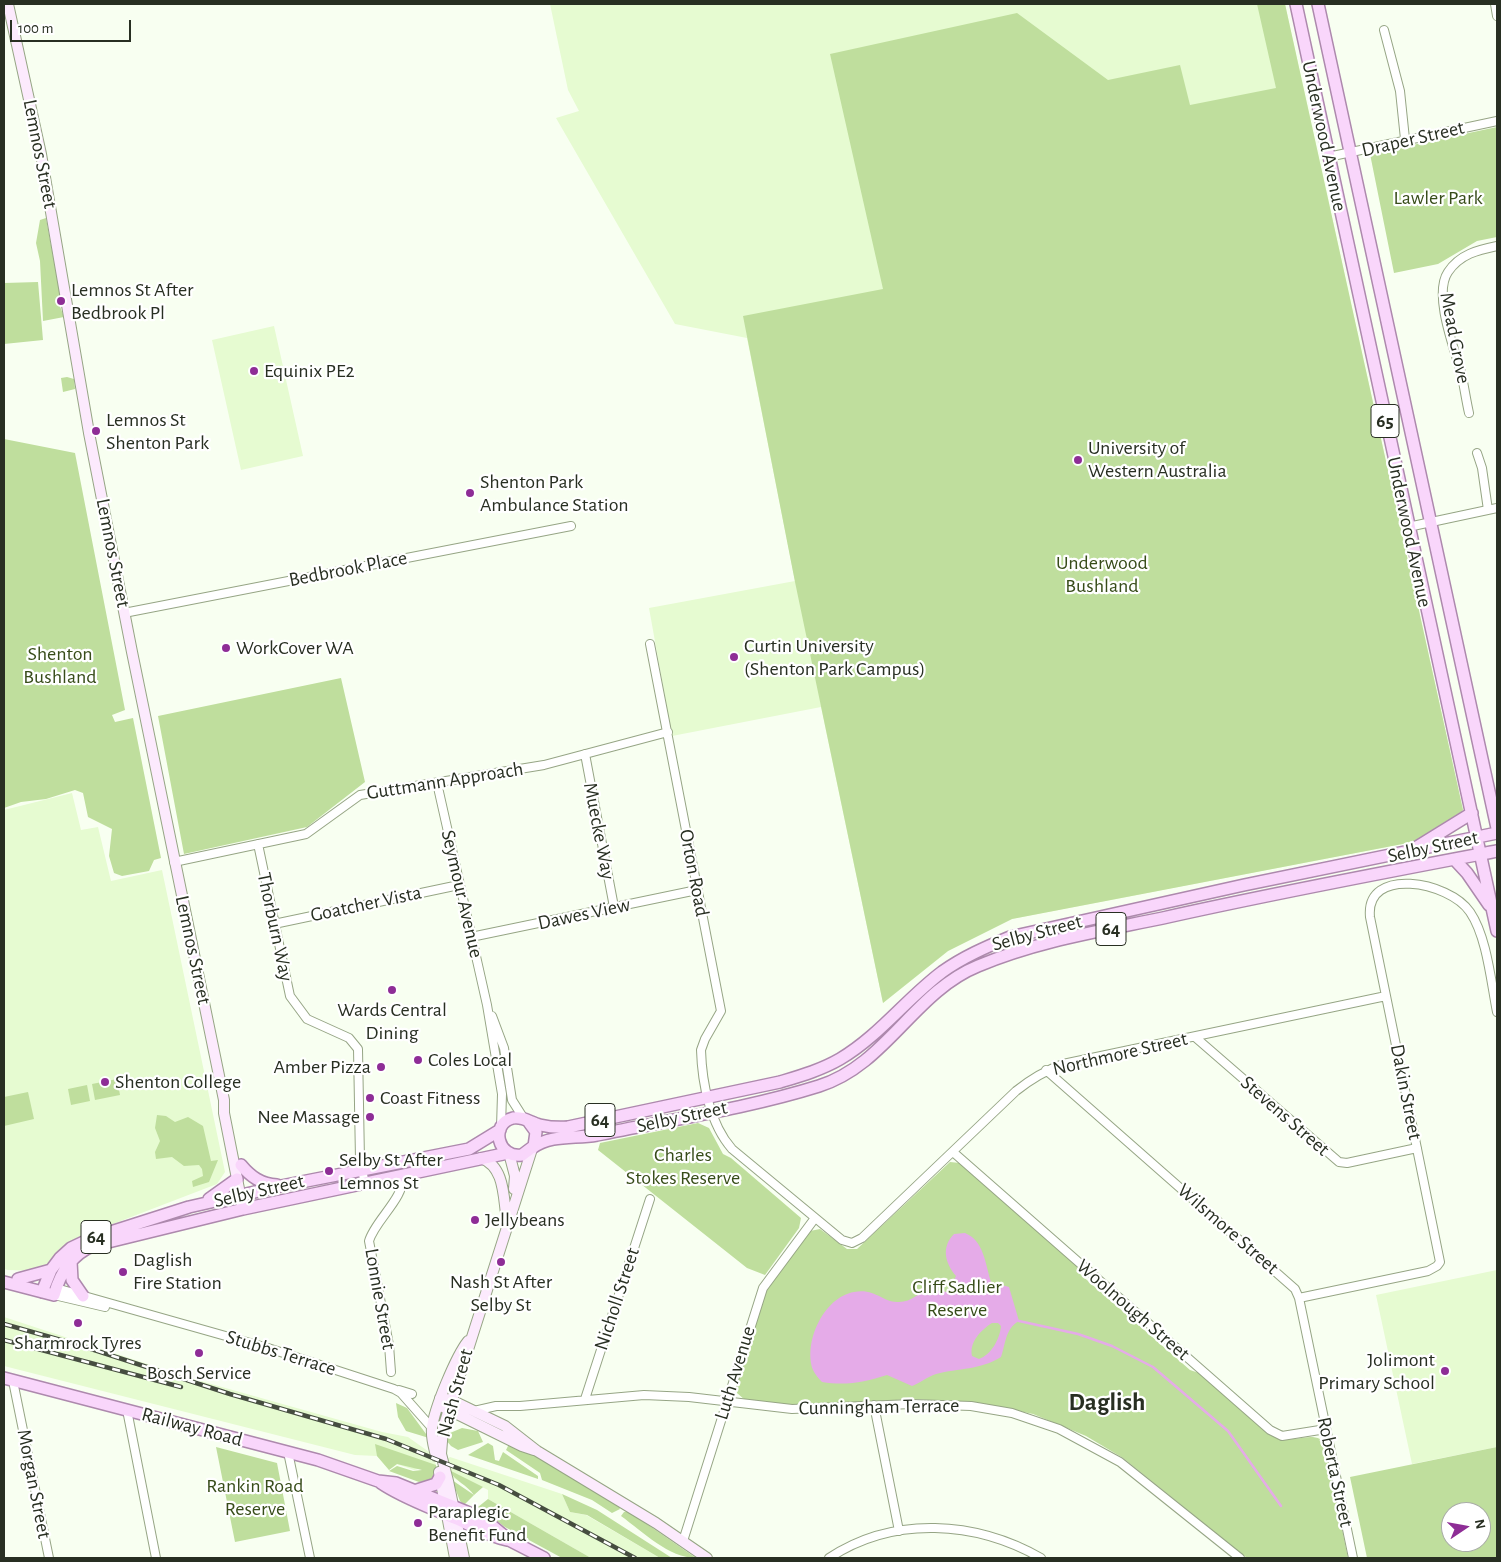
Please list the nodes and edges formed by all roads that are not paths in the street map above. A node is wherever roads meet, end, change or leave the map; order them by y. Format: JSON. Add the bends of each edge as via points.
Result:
{"nodes":[{"id":1,"x":8,"y":4,"type":"edge"},
{"id":2,"x":1296,"y":4,"type":"edge"},
{"id":3,"x":1318,"y":4,"type":"edge"},
{"id":4,"x":1495,"y":4,"type":"edge"},
{"id":5,"x":1497,"y":16,"type":"edge"},
{"id":6,"x":1384,"y":30,"type":"dead end"},
{"id":7,"x":1497,"y":121,"type":"edge"},
{"id":8,"x":1405,"y":139,"type":"junction"},
{"id":9,"x":1349,"y":153,"type":"junction"},
{"id":10,"x":1328,"y":157,"type":"junction"},
{"id":11,"x":1497,"y":246,"type":"edge"},
{"id":12,"x":1469,"y":413,"type":"dead end"},
{"id":13,"x":1477,"y":452,"type":"dead end"},
{"id":14,"x":1497,"y":508,"type":"edge"},
{"id":15,"x":1488,"y":510,"type":"junction"},
{"id":16,"x":1430,"y":523,"type":"junction"},
{"id":17,"x":571,"y":526,"type":"dead end"},
{"id":18,"x":1408,"y":527,"type":"junction"},
{"id":19,"x":124,"y":612,"type":"junction"},
{"id":20,"x":650,"y":644,"type":"dead end"},
{"id":21,"x":668,"y":732,"type":"junction"},
{"id":22,"x":584,"y":754,"type":"junction"},
{"id":23,"x":1482,"y":765,"type":"junction"},
{"id":24,"x":437,"y":783,"type":"junction"},
{"id":25,"x":1497,"y":790,"type":"edge"},
{"id":26,"x":1472,"y":812,"type":"junction"},
{"id":27,"x":1497,"y":828,"type":"edge"},
{"id":28,"x":1497,"y":833,"type":"edge"},
{"id":29,"x":1477,"y":837,"type":"junction"},
{"id":30,"x":258,"y":844,"type":"junction"},
{"id":31,"x":1497,"y":850,"type":"edge"},
{"id":32,"x":1412,"y":851,"type":"junction"},
{"id":33,"x":1480,"y":854,"type":"junction"},
{"id":34,"x":1454,"y":859,"type":"junction"},
{"id":35,"x":174,"y":862,"type":"junction"},
{"id":36,"x":1322,"y":870,"type":"junction"},
{"id":37,"x":1325,"y":883,"type":"junction"},
{"id":38,"x":459,"y":885,"type":"junction"},
{"id":39,"x":697,"y":890,"type":"junction"},
{"id":40,"x":1164,"y":902,"type":"junction"},
{"id":41,"x":614,"y":908,"type":"junction"},
{"id":42,"x":1492,"y":910,"type":"junction"},
{"id":43,"x":1168,"y":916,"type":"junction"},
{"id":44,"x":274,"y":924,"type":"junction"},
{"id":45,"x":1497,"y":931,"type":"edge"},
{"id":46,"x":470,"y":937,"type":"junction"},
{"id":47,"x":1386,"y":996,"type":"junction"},
{"id":48,"x":487,"y":1005,"type":"junction"},
{"id":49,"x":1497,"y":1012,"type":"edge"},
{"id":50,"x":1195,"y":1037,"type":"junction"},
{"id":51,"x":825,"y":1067,"type":"junction"},
{"id":52,"x":1046,"y":1070,"type":"junction"},
{"id":53,"x":833,"y":1081,"type":"junction"},
{"id":54,"x":709,"y":1097,"type":"junction"},
{"id":55,"x":224,"y":1100,"type":"junction"},
{"id":56,"x":712,"y":1111,"type":"junction"},
{"id":57,"x":526,"y":1120,"type":"junction"},
{"id":58,"x":500,"y":1129,"type":"junction"},
{"id":59,"x":532,"y":1148,"type":"junction"},
{"id":60,"x":1417,"y":1148,"type":"junction"},
{"id":61,"x":953,"y":1152,"type":"junction"},
{"id":62,"x":508,"y":1153,"type":"junction"},
{"id":63,"x":481,"y":1158,"type":"junction"},
{"id":64,"x":241,"y":1165,"type":"junction"},
{"id":65,"x":362,"y":1169,"type":"junction"},
{"id":66,"x":402,"y":1176,"type":"junction"},
{"id":67,"x":237,"y":1180,"type":"junction"},
{"id":68,"x":365,"y":1184,"type":"junction"},
{"id":69,"x":281,"y":1186,"type":"junction"},
{"id":70,"x":244,"y":1195,"type":"junction"},
{"id":71,"x":650,"y":1199,"type":"dead end"},
{"id":72,"x":189,"y":1207,"type":"junction"},
{"id":73,"x":246,"y":1208,"type":"junction"},
{"id":74,"x":815,"y":1218,"type":"junction"},
{"id":75,"x":507,"y":1224,"type":"junction"},
{"id":76,"x":857,"y":1242,"type":"joint"},
{"id":77,"x":71,"y":1261,"type":"junction"},
{"id":78,"x":51,"y":1270,"type":"junction"},
{"id":79,"x":4,"y":1275,"type":"edge"},
{"id":80,"x":18,"y":1278,"type":"junction"},
{"id":81,"x":4,"y":1282,"type":"edge"},
{"id":82,"x":43,"y":1288,"type":"junction"},
{"id":83,"x":55,"y":1292,"type":"junction"},
{"id":84,"x":82,"y":1296,"type":"junction"},
{"id":85,"x":1299,"y":1298,"type":"junction"},
{"id":86,"x":115,"y":1307,"type":"junction"},
{"id":87,"x":470,"y":1338,"type":"junction"},
{"id":88,"x":392,"y":1372,"type":"dead end"},
{"id":89,"x":9,"y":1380,"type":"edge"},
{"id":90,"x":394,"y":1389,"type":"junction"},
{"id":91,"x":412,"y":1394,"type":"dead end"},
{"id":92,"x":585,"y":1399,"type":"junction"},
{"id":93,"x":439,"y":1401,"type":"junction"},
{"id":94,"x":727,"y":1402,"type":"junction"},
{"id":95,"x":450,"y":1405,"type":"junction"},
{"id":96,"x":874,"y":1405,"type":"junction"},
{"id":97,"x":127,"y":1410,"type":"junction"},
{"id":98,"x":474,"y":1410,"type":"junction"},
{"id":99,"x":467,"y":1419,"type":"junction"},
{"id":100,"x":432,"y":1428,"type":"junction"},
{"id":101,"x":443,"y":1428,"type":"junction"},
{"id":102,"x":1326,"y":1429,"type":"junction"},
{"id":103,"x":538,"y":1451,"type":"junction"},
{"id":104,"x":288,"y":1452,"type":"junction"},
{"id":105,"x":440,"y":1477,"type":"junction"},
{"id":106,"x":378,"y":1481,"type":"junction"},
{"id":107,"x":414,"y":1491,"type":"junction"},
{"id":108,"x":450,"y":1511,"type":"junction"},
{"id":109,"x":899,"y":1530,"type":"junction"},
{"id":110,"x":683,"y":1541,"type":"junction"},
{"id":111,"x":49,"y":1558,"type":"edge"},
{"id":112,"x":156,"y":1558,"type":"edge"},
{"id":113,"x":310,"y":1558,"type":"edge"},
{"id":114,"x":455,"y":1558,"type":"edge"},
{"id":115,"x":464,"y":1558,"type":"edge"},
{"id":116,"x":544,"y":1558,"type":"edge"},
{"id":117,"x":707,"y":1558,"type":"edge"},
{"id":118,"x":829,"y":1558,"type":"edge"},
{"id":119,"x":1041,"y":1558,"type":"edge"},
{"id":120,"x":1240,"y":1558,"type":"edge"},
{"id":121,"x":1353,"y":1558,"type":"edge"}],
"edges":[{"from":1,"to":19,"type":"street","name":"Lemnos Street","via":[[41,154],[89,433]]},
{"from":2,"to":10,"type":"main road","name":"Underwood Avenue","number":"65"},
{"from":3,"to":9,"type":"main road","name":"Underwood Avenue","number":"65"},
{"from":4,"to":5,"type":"street"},
{"from":6,"to":8,"type":"street","via":[[1400,91]]},
{"from":7,"to":8,"type":"street","name":"Draper Street"},
{"from":8,"to":9,"type":"street","name":"Draper Street"},
{"from":9,"to":10,"type":"street","name":"Draper Street"},
{"from":9,"to":16,"type":"main road","name":"Underwood Avenue","number":"65"},
{"from":10,"to":18,"type":"main road","name":"Underwood Avenue","number":"65"},
{"from":11,"to":12,"type":"street","name":"Mead Grove","via":[[1478,250],[1459,260],[1447,273],[1443,288],[1449,333]]},
{"from":13,"to":15,"type":"street"},
{"from":14,"to":15,"type":"street"},
{"from":15,"to":16,"type":"street"},
{"from":16,"to":18,"type":"street"},
{"from":16,"to":23,"type":"main road","name":"Underwood Avenue","number":"65"},
{"from":17,"to":19,"type":"street","name":"Bedbrook Place"},
{"from":18,"to":26,"type":"main road","name":"Underwood Avenue","number":"65"},
{"from":19,"to":35,"type":"street","name":"Lemnos Street"},
{"from":20,"to":21,"type":"street","name":"Orton Road"},
{"from":21,"to":22,"type":"street","name":"Guttmann Approach"},
{"from":21,"to":39,"type":"street","name":"Orton Road"},
{"from":22,"to":24,"type":"street","name":"Guttmann Approach","via":[[544,765]]},
{"from":22,"to":41,"type":"street","name":"Muecke Way"},
{"from":23,"to":25,"type":"main road"},
{"from":23,"to":27,"type":"main road","name":"Underwood Avenue","number":"65"},
{"from":24,"to":30,"type":"street","name":"Guttmann Approach","via":[[358,795],[306,834]]},
{"from":24,"to":38,"type":"street","name":"Seymour Avenue"},
{"from":26,"to":29,"type":"main road","name":"Underwood Avenue","number":"65"},
{"from":26,"to":32,"type":"main road"},
{"from":28,"to":29,"type":"main road","name":"Selby Street","number":"64"},
{"from":29,"to":32,"type":"main road","name":"Selby Street","number":"64"},
{"from":29,"to":33,"type":"main road","name":"Underwood Avenue","number":"65"},
{"from":30,"to":35,"type":"street","name":"Guttmann Approach"},
{"from":30,"to":44,"type":"street","name":"Thorburn Way"},
{"from":31,"to":33,"type":"main road","name":"Selby Street","number":"64"},
{"from":32,"to":36,"type":"main road","name":"Selby Street","number":"64"},
{"from":33,"to":34,"type":"main road","name":"Selby Street","number":"64"},
{"from":33,"to":42,"type":"main road","number":"65"},
{"from":34,"to":37,"type":"main road","name":"Selby Street","number":"64"},
{"from":34,"to":42,"type":"main road"},
{"from":35,"to":55,"type":"street","name":"Lemnos Street"},
{"from":36,"to":37,"type":"main road"},
{"from":36,"to":40,"type":"main road","name":"Selby Street","number":"64"},
{"from":37,"to":43,"type":"main road","name":"Selby Street","number":"64"},
{"from":38,"to":44,"type":"street","name":"Goatcher Vista"},
{"from":38,"to":46,"type":"street","name":"Seymour Avenue"},
{"from":39,"to":41,"type":"street","name":"Dawes View"},
{"from":39,"to":54,"type":"street","name":"Orton Road","via":[[721,1011],[701,1050]]},
{"from":40,"to":43,"type":"main road"},
{"from":40,"to":51,"type":"main road","name":"Selby Street","number":"64","via":[[1010,937],[977,951],[942,972],[858,1047]]},
{"from":41,"to":46,"type":"street","name":"Dawes View"},
{"from":42,"to":45,"type":"main road","number":"65"},
{"from":43,"to":53,"type":"main road","name":"Selby Street","number":"64","via":[[1036,945],[974,968],[928,1000],[866,1062]]},
{"from":44,"to":65,"type":"street","name":"Thorburn Way","via":[[290,996],[307,1019],[349,1038],[356,1045]]},
{"from":46,"to":48,"type":"street","name":"Seymour Avenue"},
{"from":47,"to":49,"type":"street","name":"Dakin Street","via":[[1370,917],[1372,898],[1378,892],[1407,883],[1429,885],[1455,897],[1470,912],[1480,933]]},
{"from":47,"to":50,"type":"street","name":"Northmore Street"},
{"from":47,"to":60,"type":"street","name":"Dakin Street"},
{"from":48,"to":57,"type":"street","name":"Seymour Avenue","via":[[504,1048],[512,1100]]},
{"from":48,"to":58,"type":"street","name":"Seymour Avenue","via":[[502,1094]]},
{"from":50,"to":52,"type":"street","name":"Northmore Street"},
{"from":50,"to":60,"type":"street","name":"Stevens Street","via":[[1339,1162]]},
{"from":51,"to":53,"type":"main road"},
{"from":51,"to":54,"type":"main road","name":"Selby Street","number":"64","via":[[780,1082]]},
{"from":52,"to":61,"type":"street","name":"Northmore Street","via":[[1016,1092]]},
{"from":52,"to":85,"type":"street","name":"Wilsmore Street","via":[[1289,1282]]},
{"from":53,"to":56,"type":"main road","name":"Selby Street","number":"64","via":[[784,1096]]},
{"from":54,"to":56,"type":"street","name":"Orton Road"},
{"from":54,"to":57,"type":"main road","name":"Selby Street","number":"64","via":[[568,1127],[543,1126]]},
{"from":55,"to":64,"type":"street","name":"Lemnos Street","via":[[230,1112]]},
{"from":55,"to":67,"type":"street","name":"Lemnos Street"},
{"from":56,"to":59,"type":"main road","name":"Selby Street","number":"64","via":[[581,1138],[553,1139]]},
{"from":56,"to":74,"type":"street","name":"Orton Road","via":[[732,1149]]},
{"from":57,"to":58,"type":"main road","via":[[511,1119]]},
{"from":57,"to":59,"type":"main road","via":[[536,1133]]},
{"from":58,"to":62,"type":"main road","via":[[500,1143]]},
{"from":58,"to":65,"type":"main road","name":"Selby Street","via":[[471,1148]]},
{"from":59,"to":62,"type":"main road","number":"64","via":[[522,1155]]},
{"from":59,"to":75,"type":"street","name":"Nash Street"},
{"from":60,"to":85,"type":"street","name":"Dakin Street","via":[[1440,1254],[1437,1266],[1428,1271]]},
{"from":61,"to":76,"type":"street","name":"Northmore Street"},
{"from":61,"to":102,"type":"street","name":"Woolnough Street","via":[[1270,1430],[1282,1436]]},
{"from":62,"to":63,"type":"main road","name":"Selby Street"},
{"from":62,"to":75,"type":"street","name":"Nash Street","via":[[515,1180]]},
{"from":63,"to":66,"type":"main road","name":"Selby Street"},
{"from":63,"to":75,"type":"street","via":[[490,1164],[502,1183]]},
{"from":64,"to":69,"type":"main road","via":[[264,1184]]},
{"from":64,"to":70,"type":"street","name":"Lemnos Street"},
{"from":65,"to":68,"type":"street","name":"Thorburn Way"},
{"from":65,"to":69,"type":"main road","name":"Selby Street","number":"64"},
{"from":66,"to":68,"type":"main road","name":"Selby Street","number":"64"},
{"from":66,"to":88,"type":"street","name":"Lonnie Street","via":[[402,1188],[369,1241]]},
{"from":67,"to":70,"type":"street","name":"Lemnos Street"},
{"from":67,"to":72,"type":"main road","via":[[216,1195]]},
{"from":68,"to":73,"type":"main road","name":"Selby Street","number":"64"},
{"from":69,"to":70,"type":"main road","name":"Selby Street","number":"64"},
{"from":70,"to":72,"type":"main road","name":"Selby Street","number":"64"},
{"from":70,"to":73,"type":"street","name":"Lemnos Street"},
{"from":71,"to":92,"type":"street","name":"Nicholl Street"},
{"from":72,"to":78,"type":"main road","name":"Selby Street","number":"64","via":[[85,1241],[65,1252]]},
{"from":73,"to":77,"type":"main road","name":"Selby Street","number":"64","via":[[97,1245]]},
{"from":74,"to":76,"type":"street","name":"Orton Road","via":[[842,1240]]},
{"from":74,"to":94,"type":"street","name":"Luth Avenue","via":[[763,1288]]},
{"from":75,"to":87,"type":"street","name":"Nash Street"},
{"from":77,"to":83,"type":"main road","name":"Selby Street","number":"64"},
{"from":77,"to":84,"type":"main road","via":[[72,1280]]},
{"from":78,"to":80,"type":"main road"},
{"from":78,"to":82,"type":"main road","name":"Selby Street","number":"64"},
{"from":79,"to":80,"type":"main road","name":"Stubbs Terrace"},
{"from":80,"to":82,"type":"main road","name":"Stubbs Terrace"},
{"from":81,"to":82,"type":"main road","name":"Stubbs Terrace"},
{"from":82,"to":83,"type":"main road","name":"Stubbs Terrace"},
{"from":83,"to":84,"type":"street","name":"Stubbs Terrace"},
{"from":83,"to":86,"type":"street","name":"Stubbs Terrace"},
{"from":84,"to":86,"type":"street","name":"Stubbs Terrace"},
{"from":85,"to":102,"type":"street","name":"Roberta Street"},
{"from":86,"to":90,"type":"street","name":"Stubbs Terrace","via":[[239,1340]]},
{"from":87,"to":93,"type":"street","name":"Nash Street","via":[[460,1351]]},
{"from":87,"to":95,"type":"street","name":"Nash Street"},
{"from":89,"to":97,"type":"main road","name":"Railway Road"},
{"from":89,"to":111,"type":"street","name":"Morgan Street"},
{"from":90,"to":91,"type":"street"},
{"from":90,"to":100,"type":"street","name":"Stubbs Terrace"},
{"from":92,"to":94,"type":"street","name":"Cunningham Terrace","via":[[667,1395]]},
{"from":92,"to":98,"type":"street","name":"Cunningham Terrace"},
{"from":93,"to":95,"type":"street"},
{"from":93,"to":100,"type":"street","name":"Nash Street"},
{"from":94,"to":96,"type":"street","name":"Cunningham Terrace","via":[[792,1409]]},
{"from":94,"to":110,"type":"street","name":"Luth Avenue"},
{"from":95,"to":98,"type":"street"},
{"from":95,"to":99,"type":"street"},
{"from":95,"to":101,"type":"street","name":"Nash Street"},
{"from":96,"to":109,"type":"street"},
{"from":96,"to":120,"type":"street","name":"Cunningham Terrace","via":[[971,1406],[1030,1418],[1059,1429],[1120,1462]]},
{"from":97,"to":104,"type":"main road","name":"Railway Road"},
{"from":97,"to":112,"type":"street"},
{"from":98,"to":103,"type":"street","via":[[505,1426]]},
{"from":99,"to":101,"type":"street"},
{"from":99,"to":103,"type":"street"},
{"from":100,"to":105,"type":"street","name":"Nash Street"},
{"from":101,"to":108,"type":"street","name":"Nash Street","via":[[441,1454]]},
{"from":102,"to":121,"type":"street","name":"Roberta Street"},
{"from":103,"to":110,"type":"street"},
{"from":104,"to":106,"type":"main road","name":"Railway Road"},
{"from":104,"to":113,"type":"street"},
{"from":105,"to":107,"type":"main road","via":[[436,1484]]},
{"from":105,"to":108,"type":"street","name":"Nash Street"},
{"from":106,"to":107,"type":"main road","name":"Railway Road","via":[[396,1483]]},
{"from":106,"to":108,"type":"main road","name":"Railway Road","via":[[394,1492]]},
{"from":107,"to":108,"type":"main road","name":"Railway Road"},
{"from":108,"to":114,"type":"street"},
{"from":108,"to":115,"type":"street"},
{"from":108,"to":116,"type":"main road","name":"Railway Road","via":[[491,1525],[509,1540]]},
{"from":109,"to":118,"type":"street","via":[[859,1542]]},
{"from":109,"to":119,"type":"street","via":[[928,1527],[969,1531],[1006,1540]]},
{"from":110,"to":117,"type":"street"}]}
